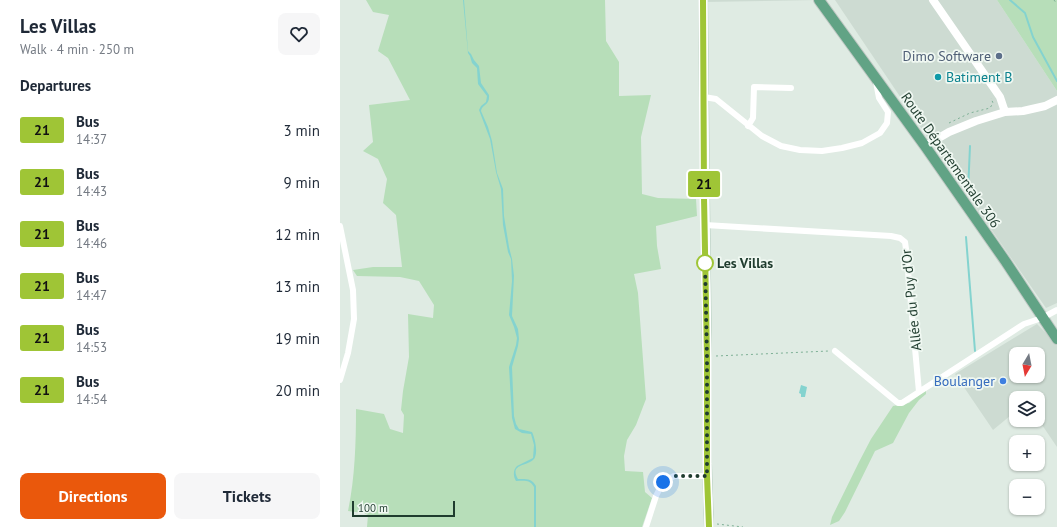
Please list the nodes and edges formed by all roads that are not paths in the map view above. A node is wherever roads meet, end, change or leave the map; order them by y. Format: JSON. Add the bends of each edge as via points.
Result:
{"nodes":[{"id":1,"x":703,"y":0,"type":"edge"},
{"id":2,"x":819,"y":0,"type":"edge"},
{"id":3,"x":933,"y":0,"type":"edge"},
{"id":4,"x":875,"y":76,"type":"junction"},
{"id":5,"x":791,"y":88,"type":"dead end"},
{"id":6,"x":704,"y":97,"type":"junction"},
{"id":7,"x":1057,"y":100,"type":"edge"},
{"id":8,"x":1005,"y":112,"type":"junction"},
{"id":9,"x":748,"y":126,"type":"junction"},
{"id":10,"x":925,"y":146,"type":"junction"},
{"id":11,"x":705,"y":225,"type":"junction"},
{"id":12,"x":340,"y":226,"type":"edge"},
{"id":13,"x":1057,"y":310,"type":"edge"},
{"id":14,"x":1042,"y":318,"type":"junction"},
{"id":15,"x":1057,"y":339,"type":"edge"},
{"id":16,"x":835,"y":351,"type":"road end"},
{"id":17,"x":340,"y":380,"type":"edge"},
{"id":18,"x":919,"y":392,"type":"junction"},
{"id":19,"x":707,"y":476,"type":"junction"},
{"id":20,"x":709,"y":525,"type":"edge"},
{"id":21,"x":646,"y":527,"type":"edge"}],
"edges":[{"from":1,"to":6,"type":"main road"},
{"from":2,"to":4,"type":"main road","name":"Route Départementale 306"},
{"from":3,"to":8,"type":"street","via":[[1000,97]]},
{"from":4,"to":9,"type":"street","via":[[879,98],[888,112],[887,123],[880,133],[862,143],[822,152],[800,150],[781,146]]},
{"from":4,"to":10,"type":"main road","name":"Route Départementale 306"},
{"from":5,"to":9,"type":"street","via":[[754,87],[753,118]]},
{"from":6,"to":9,"type":"street","via":[[716,99]]},
{"from":6,"to":11,"type":"main road"},
{"from":7,"to":8,"type":"street","via":[[1045,106]]},
{"from":8,"to":10,"type":"street","via":[[949,132]]},
{"from":10,"to":14,"type":"main road","name":"Route Départementale 306"},
{"from":11,"to":18,"type":"street","name":"Allée du Puy d'Or","via":[[900,238],[905,242],[906,249]]},
{"from":11,"to":19,"type":"main road"},
{"from":12,"to":17,"type":"street","via":[[354,290],[354,319]]},
{"from":13,"to":14,"type":"street"},
{"from":14,"to":15,"type":"main road","name":"Route Départementale 306"},
{"from":14,"to":18,"type":"street","via":[[1024,324]]},
{"from":16,"to":18,"type":"street","via":[[898,403]]},
{"from":19,"to":20,"type":"main road"},
{"from":19,"to":21,"type":"street","via":[[674,476],[663,482]]}]}
